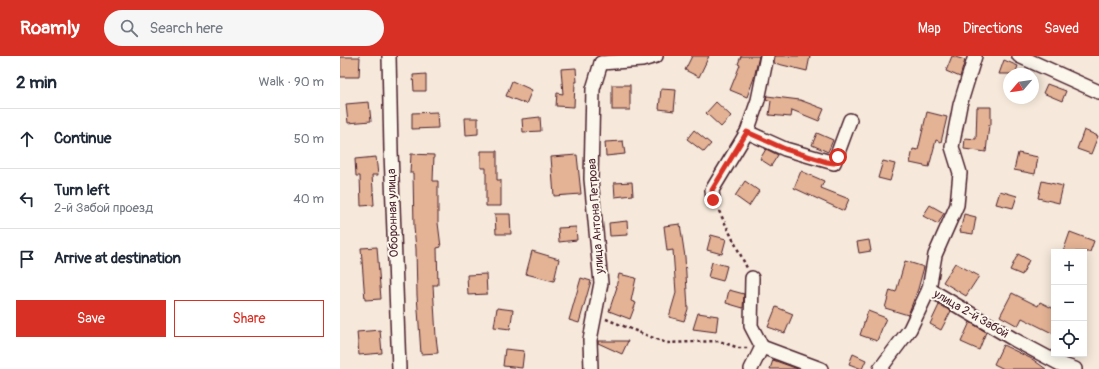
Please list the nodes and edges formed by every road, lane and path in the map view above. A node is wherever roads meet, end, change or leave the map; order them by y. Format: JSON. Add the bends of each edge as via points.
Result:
{"nodes":[{"id":1,"x":389,"y":56,"type":"edge"},
{"id":2,"x":656,"y":56,"type":"edge"},
{"id":3,"x":767,"y":56,"type":"edge"},
{"id":4,"x":975,"y":56,"type":"edge"},
{"id":5,"x":1019,"y":56,"type":"edge"},
{"id":6,"x":597,"y":60,"type":"edge"},
{"id":7,"x":1099,"y":92,"type":"edge"},
{"id":8,"x":850,"y":120,"type":"dead end"},
{"id":9,"x":747,"y":132,"type":"junction"},
{"id":10,"x":713,"y":200,"type":"joint"},
{"id":11,"x":752,"y":278,"type":"joint"},
{"id":12,"x":929,"y":289,"type":"junction"},
{"id":13,"x":594,"y":314,"type":"junction"},
{"id":14,"x":762,"y":347,"type":"junction"},
{"id":15,"x":399,"y":369,"type":"edge"},
{"id":16,"x":591,"y":369,"type":"edge"},
{"id":17,"x":751,"y":369,"type":"edge"},
{"id":18,"x":821,"y":369,"type":"edge"},
{"id":19,"x":880,"y":369,"type":"edge"},
{"id":20,"x":1075,"y":369,"type":"edge"}],
"edges":[{"from":1,"to":15,"type":"street","name":"Оборонная улица"},
{"from":2,"to":6,"type":"street","via":[[642,60]]},
{"from":3,"to":9,"type":"street","via":[[758,100]]},
{"from":4,"to":12,"type":"street","via":[[960,104],[952,147],[960,172],[957,204],[935,255]]},
{"from":5,"to":7,"type":"street"},
{"from":6,"to":13,"type":"street","name":"улица Антона Петрова","via":[[593,89],[591,179],[601,283]]},
{"from":8,"to":9,"type":"street","via":[[834,163],[785,149]]},
{"from":9,"to":10,"type":"street","via":[[712,190]]},
{"from":10,"to":11,"type":"path"},
{"from":11,"to":14,"type":"street","via":[[750,326]]},
{"from":12,"to":19,"type":"street","name":"улица 2-й Забой","via":[[910,329]]},
{"from":12,"to":20,"type":"street","name":"улица 2-й Забой","via":[[1015,340],[1060,364]]},
{"from":13,"to":14,"type":"path","via":[[666,343],[719,341],[739,348]]},
{"from":13,"to":16,"type":"street","name":"улица Антона Петрова","via":[[590,340]]},
{"from":14,"to":17,"type":"street"},
{"from":14,"to":18,"type":"street"}]}
